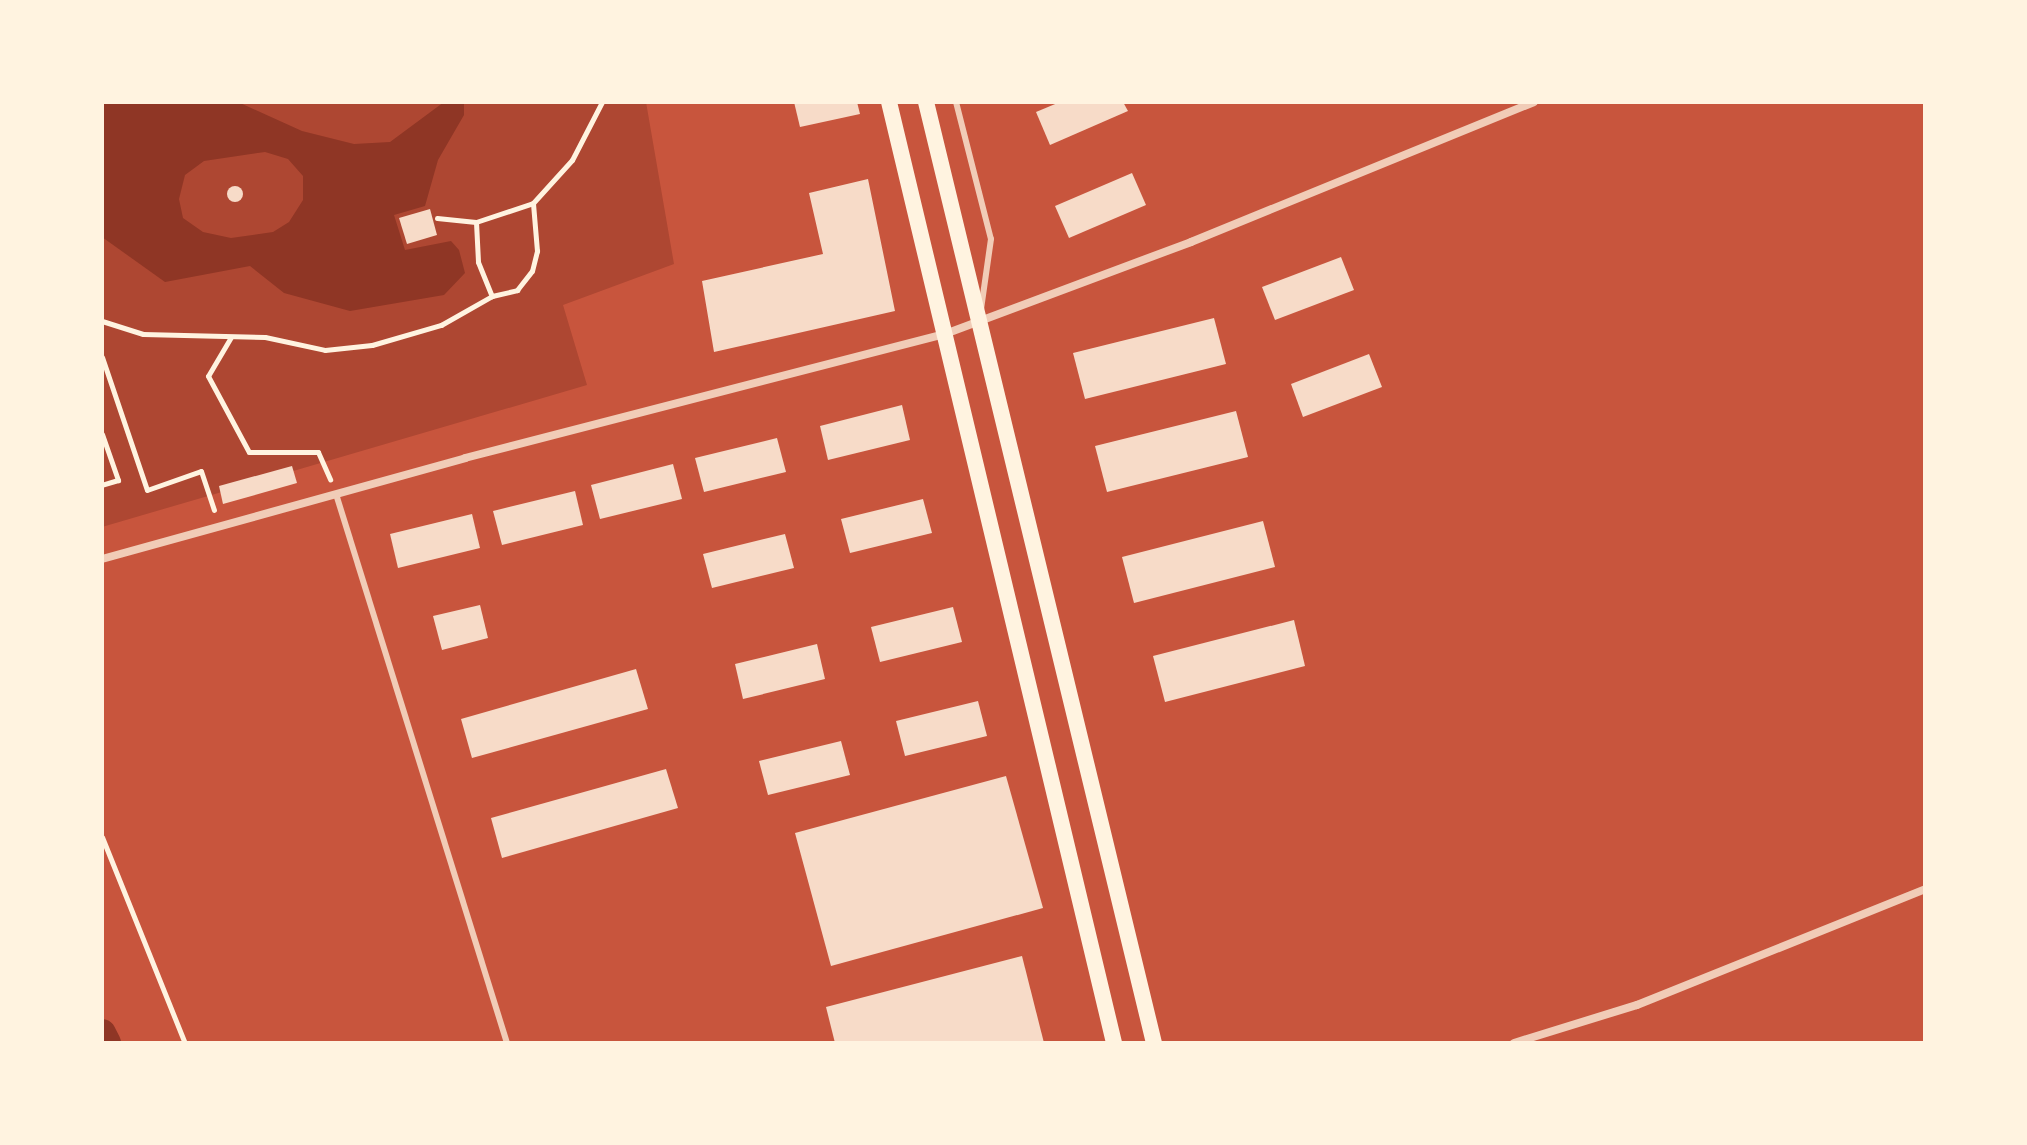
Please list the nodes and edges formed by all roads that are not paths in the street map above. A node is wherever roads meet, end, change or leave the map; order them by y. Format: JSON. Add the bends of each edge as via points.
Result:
{"nodes":[{"id":1,"x":889,"y":102,"type":"edge"},
{"id":2,"x":926,"y":102,"type":"edge"},
{"id":3,"x":956,"y":102,"type":"edge"},
{"id":4,"x":1534,"y":102,"type":"edge"},
{"id":5,"x":980,"y":321,"type":"junction"},
{"id":6,"x":945,"y":334,"type":"junction"},
{"id":7,"x":336,"y":494,"type":"junction"},
{"id":8,"x":102,"y":559,"type":"edge"},
{"id":9,"x":1925,"y":889,"type":"edge"},
{"id":10,"x":507,"y":1043,"type":"edge"},
{"id":11,"x":1114,"y":1043,"type":"edge"},
{"id":12,"x":1154,"y":1043,"type":"edge"},
{"id":13,"x":1514,"y":1043,"type":"edge"}],
"edges":[{"from":1,"to":6,"type":"main road"},
{"from":2,"to":5,"type":"main road"},
{"from":3,"to":5,"type":"lane","via":[[991,239]]},
{"from":4,"to":5,"type":"street","via":[[1191,242]]},
{"from":5,"to":6,"type":"street"},
{"from":5,"to":12,"type":"main road"},
{"from":6,"to":7,"type":"street"},
{"from":6,"to":11,"type":"main road"},
{"from":7,"to":8,"type":"street"},
{"from":7,"to":10,"type":"lane"},
{"from":9,"to":13,"type":"street","via":[[1637,1005]]}]}
